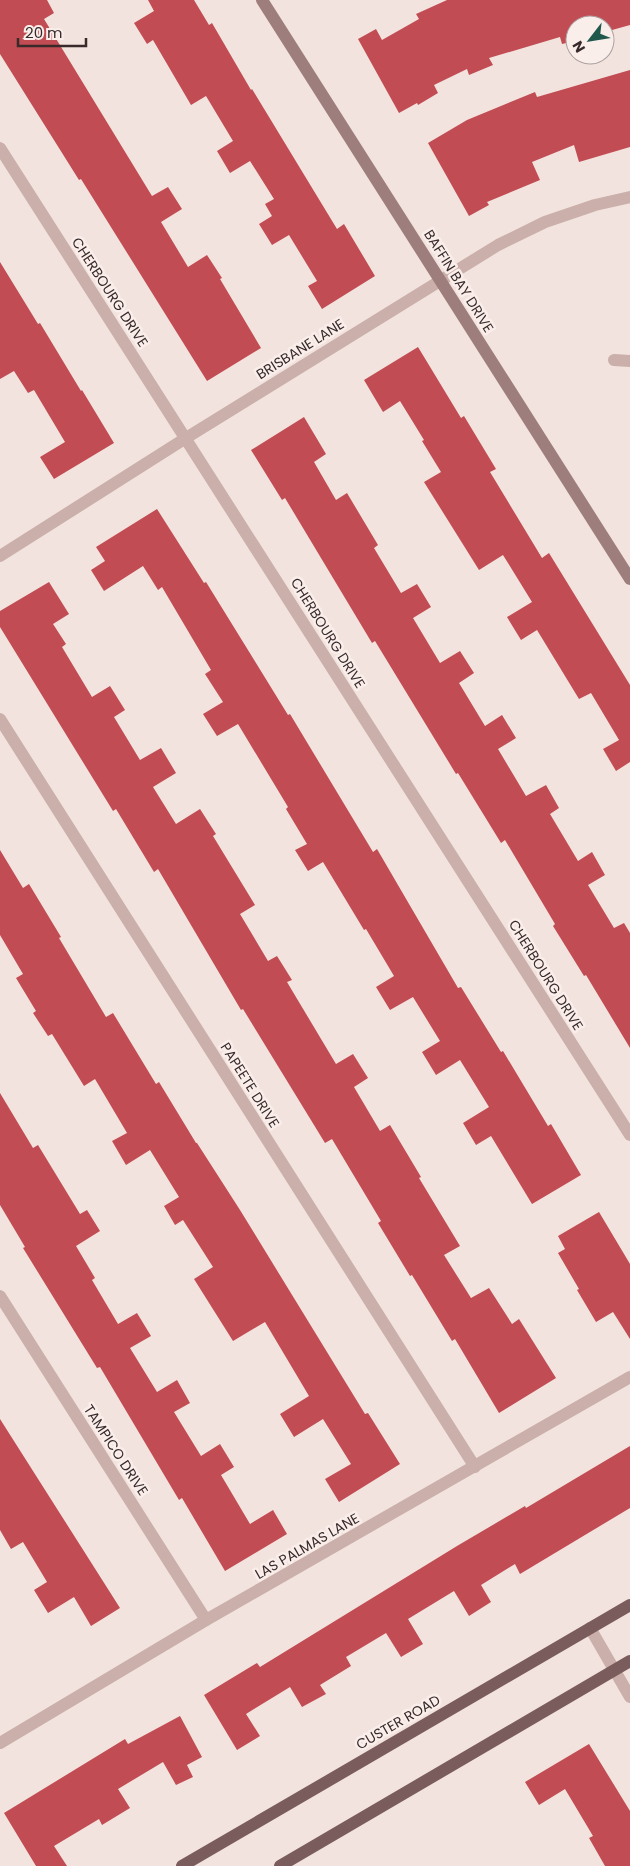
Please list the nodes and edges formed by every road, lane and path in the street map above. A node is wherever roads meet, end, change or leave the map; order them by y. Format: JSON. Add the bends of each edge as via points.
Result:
{"nodes":[{"id":1,"x":262,"y":0,"type":"edge"},
{"id":2,"x":0,"y":148,"type":"edge"},
{"id":3,"x":630,"y":197,"type":"edge"},
{"id":4,"x":440,"y":280,"type":"junction"},
{"id":5,"x":614,"y":360,"type":"dead end"},
{"id":6,"x":630,"y":361,"type":"edge"},
{"id":7,"x":186,"y":438,"type":"junction"},
{"id":8,"x":0,"y":556,"type":"edge"},
{"id":9,"x":630,"y":579,"type":"edge"},
{"id":10,"x":0,"y":719,"type":"edge"},
{"id":11,"x":630,"y":1135,"type":"edge"},
{"id":12,"x":0,"y":1296,"type":"edge"},
{"id":13,"x":630,"y":1377,"type":"edge"},
{"id":14,"x":476,"y":1466,"type":"junction"},
{"id":15,"x":630,"y":1605,"type":"edge"},
{"id":16,"x":206,"y":1620,"type":"junction"},
{"id":17,"x":590,"y":1628,"type":"junction"},
{"id":18,"x":630,"y":1661,"type":"edge"},
{"id":19,"x":614,"y":1670,"type":"junction"},
{"id":20,"x":630,"y":1697,"type":"edge"},
{"id":21,"x":0,"y":1743,"type":"edge"},
{"id":22,"x":182,"y":1866,"type":"edge"},
{"id":23,"x":280,"y":1866,"type":"edge"}],
"edges":[{"from":1,"to":4,"type":"street","name":"BAFFIN BAY DRIVE"},
{"from":2,"to":7,"type":"street","name":"CHERBOURG DRIVE"},
{"from":3,"to":4,"type":"street","name":"BRISBANE LANE","via":[[545,222],[498,245]]},
{"from":4,"to":7,"type":"street","name":"BRISBANE LANE"},
{"from":4,"to":9,"type":"street","name":"BAFFIN BAY DRIVE"},
{"from":5,"to":6,"type":"street"},
{"from":7,"to":8,"type":"street","name":"BRISBANE LANE"},
{"from":7,"to":11,"type":"street","name":"CHERBOURG DRIVE"},
{"from":10,"to":14,"type":"street","name":"PAPEETE DRIVE"},
{"from":12,"to":16,"type":"street","name":"TAMPICO DRIVE"},
{"from":13,"to":14,"type":"street","name":"LAS PALMAS LANE"},
{"from":14,"to":16,"type":"street","name":"LAS PALMAS LANE"},
{"from":15,"to":17,"type":"main road","name":"CUSTER ROAD"},
{"from":16,"to":21,"type":"street","name":"LAS PALMAS LANE"},
{"from":17,"to":19,"type":"street"},
{"from":17,"to":22,"type":"main road","name":"CUSTER ROAD"},
{"from":18,"to":19,"type":"main road"},
{"from":19,"to":20,"type":"street"},
{"from":19,"to":23,"type":"main road"}]}
